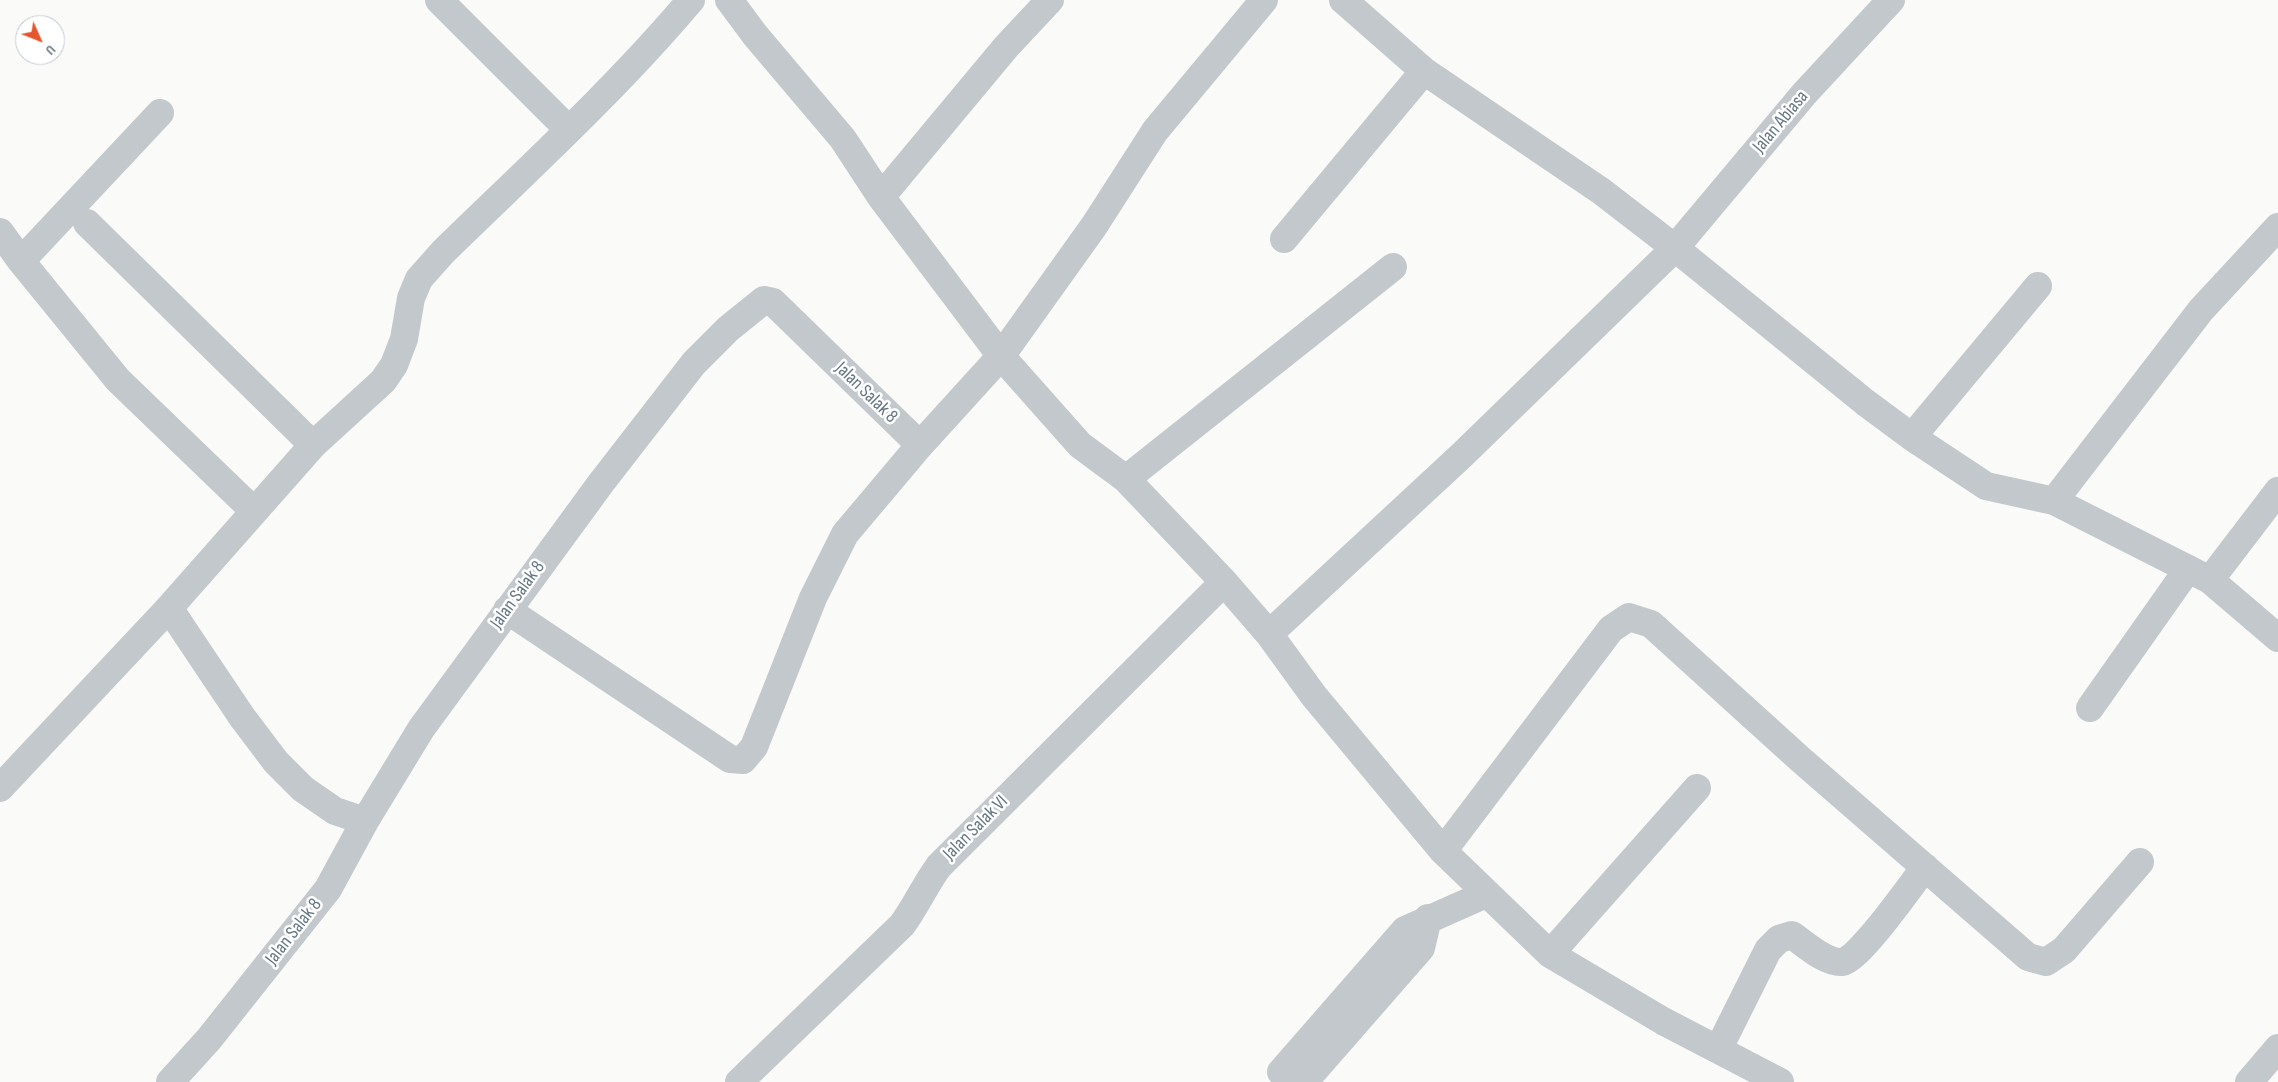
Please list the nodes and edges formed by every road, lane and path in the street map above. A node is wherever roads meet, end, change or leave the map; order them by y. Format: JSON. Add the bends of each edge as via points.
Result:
{"nodes":[{"id":1,"x":439,"y":0,"type":"edge"},
{"id":2,"x":691,"y":0,"type":"edge"},
{"id":3,"x":729,"y":0,"type":"edge"},
{"id":4,"x":1050,"y":0,"type":"edge"},
{"id":5,"x":1264,"y":0,"type":"edge"},
{"id":6,"x":1343,"y":0,"type":"edge"},
{"id":7,"x":1890,"y":0,"type":"edge"},
{"id":8,"x":1424,"y":71,"type":"junction"},
{"id":9,"x":160,"y":113,"type":"dead end"},
{"id":10,"x":568,"y":129,"type":"junction"},
{"id":11,"x":882,"y":198,"type":"junction"},
{"id":12,"x":87,"y":223,"type":"dead end"},
{"id":13,"x":2278,"y":227,"type":"edge"},
{"id":14,"x":0,"y":232,"type":"edge"},
{"id":15,"x":1284,"y":239,"type":"dead end"},
{"id":16,"x":1676,"y":248,"type":"junction"},
{"id":17,"x":21,"y":261,"type":"junction"},
{"id":18,"x":1393,"y":267,"type":"dead end"},
{"id":19,"x":2038,"y":286,"type":"dead end"},
{"id":20,"x":1001,"y":356,"type":"junction"},
{"id":21,"x":1912,"y":437,"type":"junction"},
{"id":22,"x":313,"y":445,"type":"junction"},
{"id":23,"x":920,"y":445,"type":"junction"},
{"id":24,"x":1126,"y":479,"type":"junction"},
{"id":25,"x":2278,"y":491,"type":"edge"},
{"id":26,"x":2054,"y":501,"type":"junction"},
{"id":27,"x":254,"y":511,"type":"junction"},
{"id":28,"x":2199,"y":575,"type":"junction"},
{"id":29,"x":1224,"y":582,"type":"junction"},
{"id":30,"x":169,"y":608,"type":"junction"},
{"id":31,"x":507,"y":610,"type":"junction"},
{"id":32,"x":1269,"y":634,"type":"junction"},
{"id":33,"x":2278,"y":638,"type":"edge"},
{"id":34,"x":2090,"y":708,"type":"dead end"},
{"id":35,"x":0,"y":788,"type":"edge"},
{"id":36,"x":1697,"y":788,"type":"dead end"},
{"id":37,"x":365,"y":821,"type":"junction"},
{"id":38,"x":1443,"y":852,"type":"junction"},
{"id":39,"x":2140,"y":862,"type":"dead end"},
{"id":40,"x":1925,"y":867,"type":"junction"},
{"id":41,"x":1486,"y":894,"type":"junction"},
{"id":42,"x":1428,"y":918,"type":"junction"},
{"id":43,"x":1550,"y":954,"type":"junction"},
{"id":44,"x":1719,"y":1048,"type":"junction"},
{"id":45,"x":2278,"y":1048,"type":"edge"},
{"id":46,"x":170,"y":1082,"type":"edge"},
{"id":47,"x":739,"y":1082,"type":"edge"},
{"id":48,"x":1292,"y":1082,"type":"edge"},
{"id":49,"x":1304,"y":1082,"type":"edge"},
{"id":50,"x":1780,"y":1082,"type":"edge"},
{"id":51,"x":2248,"y":1082,"type":"edge"}],
"edges":[{"from":1,"to":10,"type":"street"},
{"from":2,"to":10,"type":"street","via":[[607,94]]},
{"from":3,"to":11,"type":"street","via":[[843,138]]},
{"from":4,"to":11,"type":"street","via":[[1006,47]]},
{"from":5,"to":20,"type":"street","via":[[1155,131],[1094,226]]},
{"from":6,"to":8,"type":"street"},
{"from":7,"to":16,"type":"street","name":"Jalan Abiasa","via":[[1804,94]]},
{"from":8,"to":15,"type":"street"},
{"from":8,"to":16,"type":"street","via":[[1601,191]]},
{"from":9,"to":17,"type":"street"},
{"from":10,"to":22,"type":"street","via":[[420,278],[411,298],[404,339],[394,365],[383,381]]},
{"from":11,"to":20,"type":"street"},
{"from":12,"to":22,"type":"street"},
{"from":13,"to":26,"type":"street","via":[[2201,310]]},
{"from":14,"to":17,"type":"street"},
{"from":16,"to":21,"type":"street","via":[[1838,381]]},
{"from":16,"to":32,"type":"street","name":"Jalan Abiasa","via":[[1462,455]]},
{"from":17,"to":27,"type":"street","via":[[118,380]]},
{"from":18,"to":24,"type":"street"},
{"from":19,"to":21,"type":"street"},
{"from":20,"to":23,"type":"street"},
{"from":20,"to":24,"type":"street","via":[[1080,445]]},
{"from":21,"to":26,"type":"street","via":[[1986,486]]},
{"from":22,"to":27,"type":"street"},
{"from":23,"to":31,"type":"street","name":"Jalan Salak 8","via":[[772,302],[764,300],[728,329],[694,363]]},
{"from":23,"to":31,"type":"street","via":[[845,534],[813,598],[754,747],[743,760],[730,759]]},
{"from":24,"to":29,"type":"street"},
{"from":25,"to":28,"type":"street"},
{"from":26,"to":28,"type":"street"},
{"from":27,"to":30,"type":"street"},
{"from":28,"to":33,"type":"street"},
{"from":28,"to":34,"type":"street"},
{"from":29,"to":32,"type":"street"},
{"from":29,"to":47,"type":"street","name":"Jalan Salak VI","via":[[939,866],[902,926]]},
{"from":30,"to":35,"type":"street"},
{"from":30,"to":37,"type":"street","via":[[276,762],[303,790],[335,811]]},
{"from":31,"to":37,"type":"street","name":"Jalan Salak 8","via":[[421,729]]},
{"from":32,"to":38,"type":"street","via":[[1314,696]]},
{"from":36,"to":43,"type":"street"},
{"from":37,"to":46,"type":"street","name":"Jalan Salak 8","via":[[328,889],[210,1039]]},
{"from":38,"to":40,"type":"street","via":[[1611,630],[1629,618],[1651,624]]},
{"from":38,"to":41,"type":"street"},
{"from":39,"to":40,"type":"street","via":[[2064,950],[2046,962],[2028,957]]},
{"from":40,"to":44,"type":"street","via":[[1859,952],[1844,962],[1831,960],[1792,936],[1779,939],[1768,950]]},
{"from":41,"to":42,"type":"street"},
{"from":41,"to":43,"type":"street"},
{"from":42,"to":48,"type":"street","via":[[1405,930],[1281,1072]]},
{"from":42,"to":49,"type":"street","via":[[1421,948]]},
{"from":43,"to":44,"type":"street","via":[[1656,1016]]},
{"from":44,"to":50,"type":"street"},
{"from":45,"to":51,"type":"street"}]}
